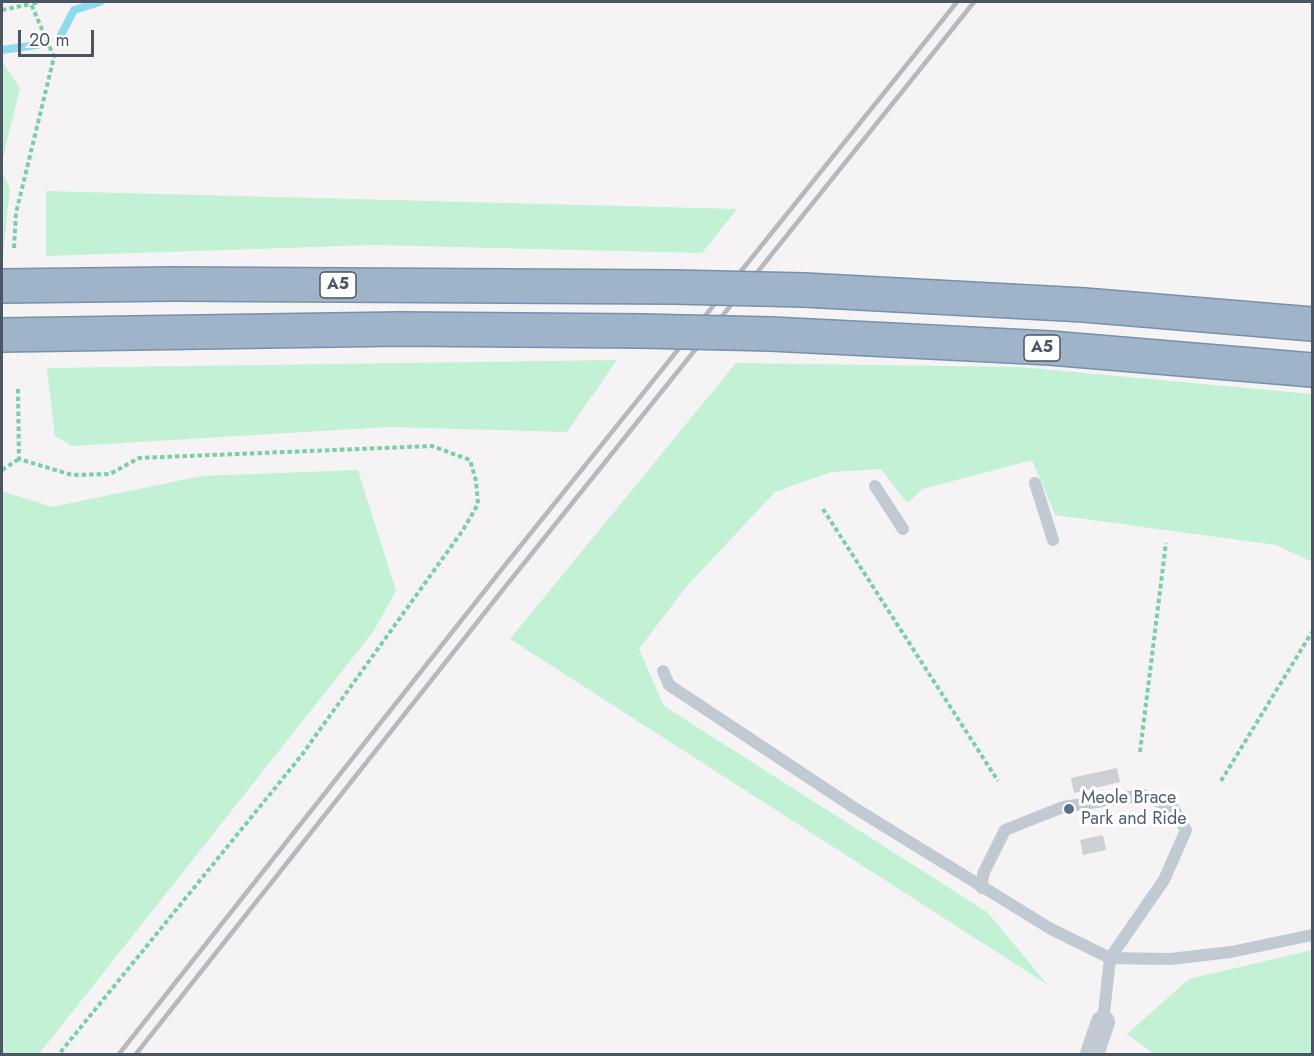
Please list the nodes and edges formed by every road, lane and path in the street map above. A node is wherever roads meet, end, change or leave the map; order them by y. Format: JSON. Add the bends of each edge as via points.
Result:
{"nodes":[{"id":1,"x":39,"y":2,"type":"edge"},
{"id":2,"x":31,"y":4,"type":"junction"},
{"id":3,"x":2,"y":10,"type":"edge"},
{"id":4,"x":14,"y":248,"type":"dead end"},
{"id":5,"x":2,"y":286,"type":"edge"},
{"id":6,"x":1312,"y":324,"type":"edge"},
{"id":7,"x":2,"y":335,"type":"edge"},
{"id":8,"x":1312,"y":370,"type":"edge"},
{"id":9,"x":18,"y":389,"type":"dead end"},
{"id":10,"x":19,"y":459,"type":"junction"},
{"id":11,"x":2,"y":470,"type":"edge"},
{"id":12,"x":1035,"y":483,"type":"dead end"},
{"id":13,"x":875,"y":486,"type":"dead end"},
{"id":14,"x":824,"y":508,"type":"dead end"},
{"id":15,"x":903,"y":529,"type":"dead end"},
{"id":16,"x":1053,"y":540,"type":"dead end"},
{"id":17,"x":1166,"y":543,"type":"dead end"},
{"id":18,"x":1312,"y":632,"type":"edge"},
{"id":19,"x":663,"y":671,"type":"dead end"},
{"id":20,"x":1140,"y":752,"type":"dead end"},
{"id":21,"x":998,"y":781,"type":"dead end"},
{"id":22,"x":1221,"y":781,"type":"dead end"},
{"id":23,"x":982,"y":888,"type":"junction"},
{"id":24,"x":1312,"y":935,"type":"edge"},
{"id":25,"x":1110,"y":958,"type":"junction"},
{"id":26,"x":1102,"y":1022,"type":"joint"},
{"id":27,"x":58,"y":1054,"type":"edge"},
{"id":28,"x":1092,"y":1054,"type":"edge"}],
"edges":[{"from":1,"to":2,"type":"path"},
{"from":2,"to":3,"type":"path"},
{"from":2,"to":4,"type":"path","via":[[54,57],[16,213]]},
{"from":5,"to":6,"type":"highway","number":"A5","bridge":true,"via":[[804,290],[1084,305]]},
{"from":7,"to":8,"type":"highway","number":"A5","bridge":true,"via":[[400,329],[771,334],[1050,348]]},
{"from":9,"to":10,"type":"path"},
{"from":10,"to":11,"type":"path"},
{"from":10,"to":27,"type":"path","via":[[72,476],[110,474],[139,458],[432,446],[470,460],[478,504],[301,756]]},
{"from":12,"to":16,"type":"lane"},
{"from":13,"to":15,"type":"lane"},
{"from":14,"to":21,"type":"path"},
{"from":17,"to":20,"type":"path"},
{"from":18,"to":22,"type":"path"},
{"from":19,"to":23,"type":"lane","via":[[669,685]]},
{"from":23,"to":25,"type":"lane"},
{"from":23,"to":25,"type":"lane","via":[[983,874],[1005,830],[1063,807],[1143,795],[1173,807],[1186,830],[1164,880]]},
{"from":24,"to":25,"type":"lane","via":[[1231,952],[1170,959]]},
{"from":25,"to":26,"type":"lane"},
{"from":26,"to":28,"type":"street"}]}
